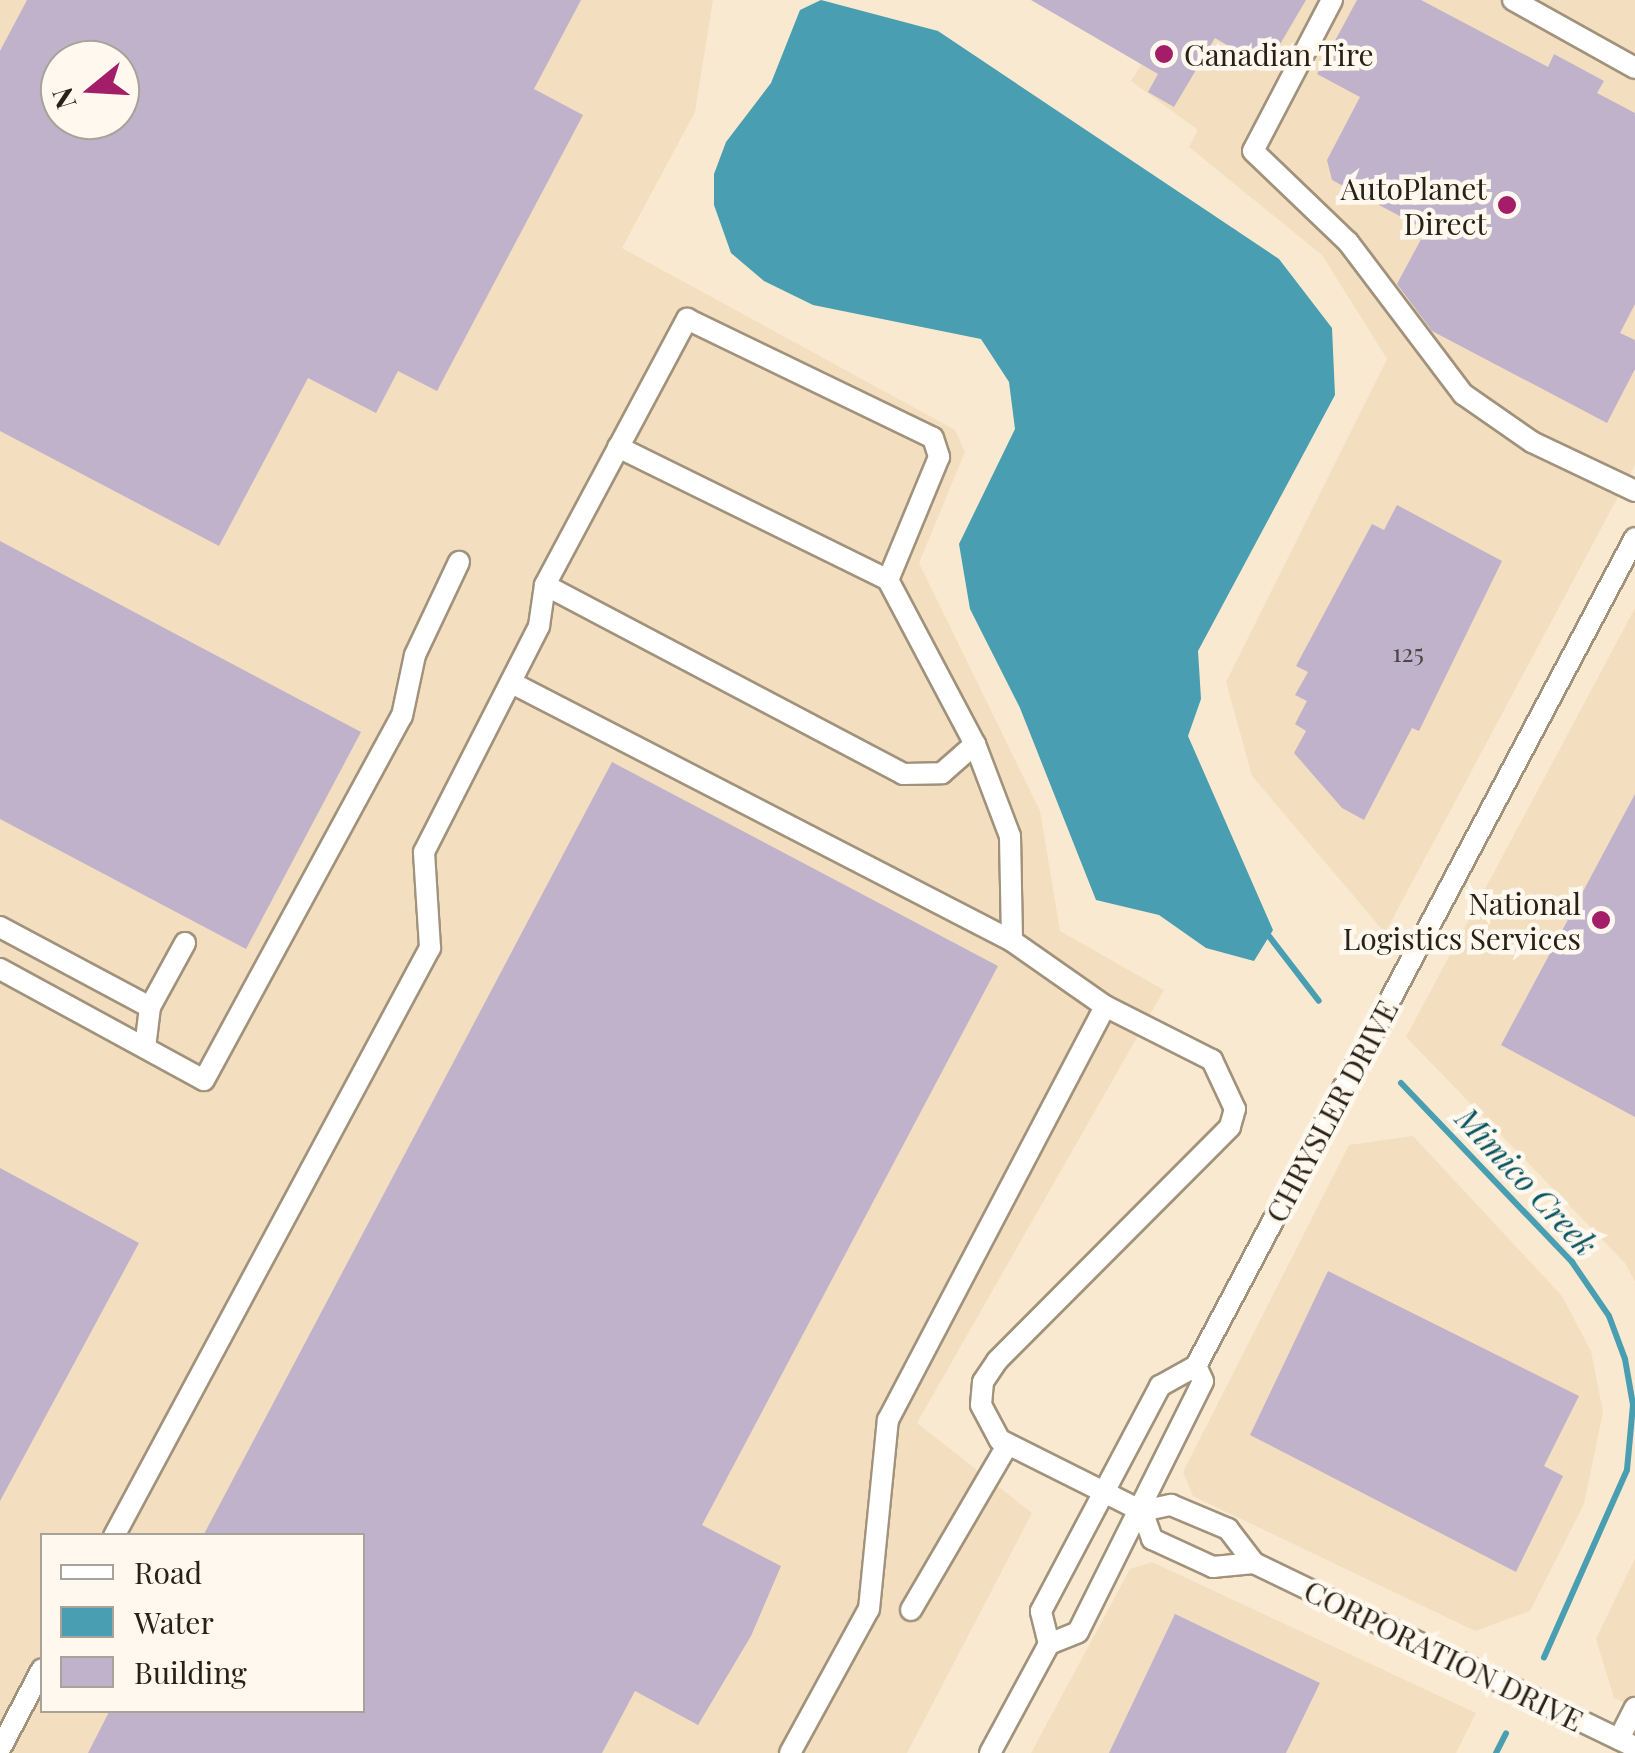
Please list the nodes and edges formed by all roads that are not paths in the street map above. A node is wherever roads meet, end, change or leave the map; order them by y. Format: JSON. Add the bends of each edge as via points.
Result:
{"nodes":[{"id":1,"x":1332,"y":0,"type":"edge"},
{"id":2,"x":1513,"y":0,"type":"edge"},
{"id":3,"x":1635,"y":68,"type":"edge"},
{"id":4,"x":618,"y":448,"type":"junction"},
{"id":5,"x":1635,"y":491,"type":"edge"},
{"id":6,"x":1635,"y":538,"type":"edge"},
{"id":7,"x":458,"y":562,"type":"dead end"},
{"id":8,"x":888,"y":580,"type":"junction"},
{"id":9,"x":545,"y":585,"type":"junction"},
{"id":10,"x":512,"y":683,"type":"junction"},
{"id":11,"x":975,"y":744,"type":"junction"},
{"id":12,"x":0,"y":927,"type":"edge"},
{"id":13,"x":1012,"y":942,"type":"junction"},
{"id":14,"x":185,"y":943,"type":"dead end"},
{"id":15,"x":0,"y":969,"type":"edge"},
{"id":16,"x":1105,"y":1006,"type":"junction"},
{"id":17,"x":150,"y":1008,"type":"junction"},
{"id":18,"x":146,"y":1048,"type":"junction"},
{"id":19,"x":1196,"y":1366,"type":"junction"},
{"id":20,"x":1008,"y":1444,"type":"junction"},
{"id":21,"x":1107,"y":1490,"type":"junction"},
{"id":22,"x":1142,"y":1511,"type":"junction"},
{"id":23,"x":116,"y":1533,"type":"edge"},
{"id":24,"x":1254,"y":1563,"type":"junction"},
{"id":25,"x":912,"y":1610,"type":"dead end"},
{"id":26,"x":1049,"y":1644,"type":"junction"},
{"id":27,"x":40,"y":1673,"type":"edge"},
{"id":28,"x":1635,"y":1708,"type":"edge"},
{"id":29,"x":1627,"y":1743,"type":"edge"},
{"id":30,"x":0,"y":1749,"type":"edge"},
{"id":31,"x":790,"y":1753,"type":"edge"},
{"id":32,"x":990,"y":1753,"type":"edge"}],
"edges":[{"from":1,"to":5,"type":"street","via":[[1253,151],[1348,242],[1463,394],[1532,442]]},
{"from":2,"to":3,"type":"street"},
{"from":4,"to":8,"type":"street"},
{"from":4,"to":8,"type":"street","via":[[687,318],[898,421],[932,438],[939,456]]},
{"from":4,"to":9,"type":"street"},
{"from":6,"to":19,"type":"street","name":"CHRYSLER DRIVE"},
{"from":7,"to":18,"type":"street","via":[[415,655],[402,716],[204,1080]]},
{"from":8,"to":11,"type":"street"},
{"from":9,"to":10,"type":"street","via":[[539,626]]},
{"from":9,"to":11,"type":"street","via":[[902,774],[942,773]]},
{"from":10,"to":13,"type":"street"},
{"from":10,"to":23,"type":"street","via":[[424,852],[430,948]]},
{"from":11,"to":13,"type":"street","via":[[1010,836]]},
{"from":12,"to":17,"type":"street"},
{"from":13,"to":16,"type":"street"},
{"from":14,"to":17,"type":"street"},
{"from":15,"to":18,"type":"street"},
{"from":16,"to":20,"type":"street","via":[[1212,1060],[1234,1109],[1230,1127],[988,1372],[984,1417]]},
{"from":16,"to":31,"type":"street","via":[[888,1420],[869,1610]]},
{"from":17,"to":18,"type":"street"},
{"from":19,"to":21,"type":"street","name":"CHRYSLER DRIVE","via":[[1160,1386]]},
{"from":19,"to":22,"type":"street","name":"CHRYSLER DRIVE","via":[[1203,1381]]},
{"from":20,"to":21,"type":"street","name":"CORPORATION DRIVE"},
{"from":20,"to":25,"type":"street"},
{"from":21,"to":22,"type":"street","name":"CORPORATION DRIVE"},
{"from":21,"to":26,"type":"street","name":"CHRYSLER DRIVE","via":[[1041,1611]]},
{"from":22,"to":24,"type":"street","name":"CORPORATION DRIVE","via":[[1171,1505],[1228,1529]]},
{"from":22,"to":24,"type":"street","name":"CORPORATION DRIVE","via":[[1152,1539],[1167,1546],[1213,1567]]},
{"from":22,"to":26,"type":"street","name":"CHRYSLER DRIVE","via":[[1078,1632]]},
{"from":24,"to":29,"type":"street","name":"CORPORATION DRIVE"},
{"from":26,"to":32,"type":"street","name":"CHRYSLER DRIVE"},
{"from":27,"to":30,"type":"street"},
{"from":28,"to":29,"type":"street"}]}
